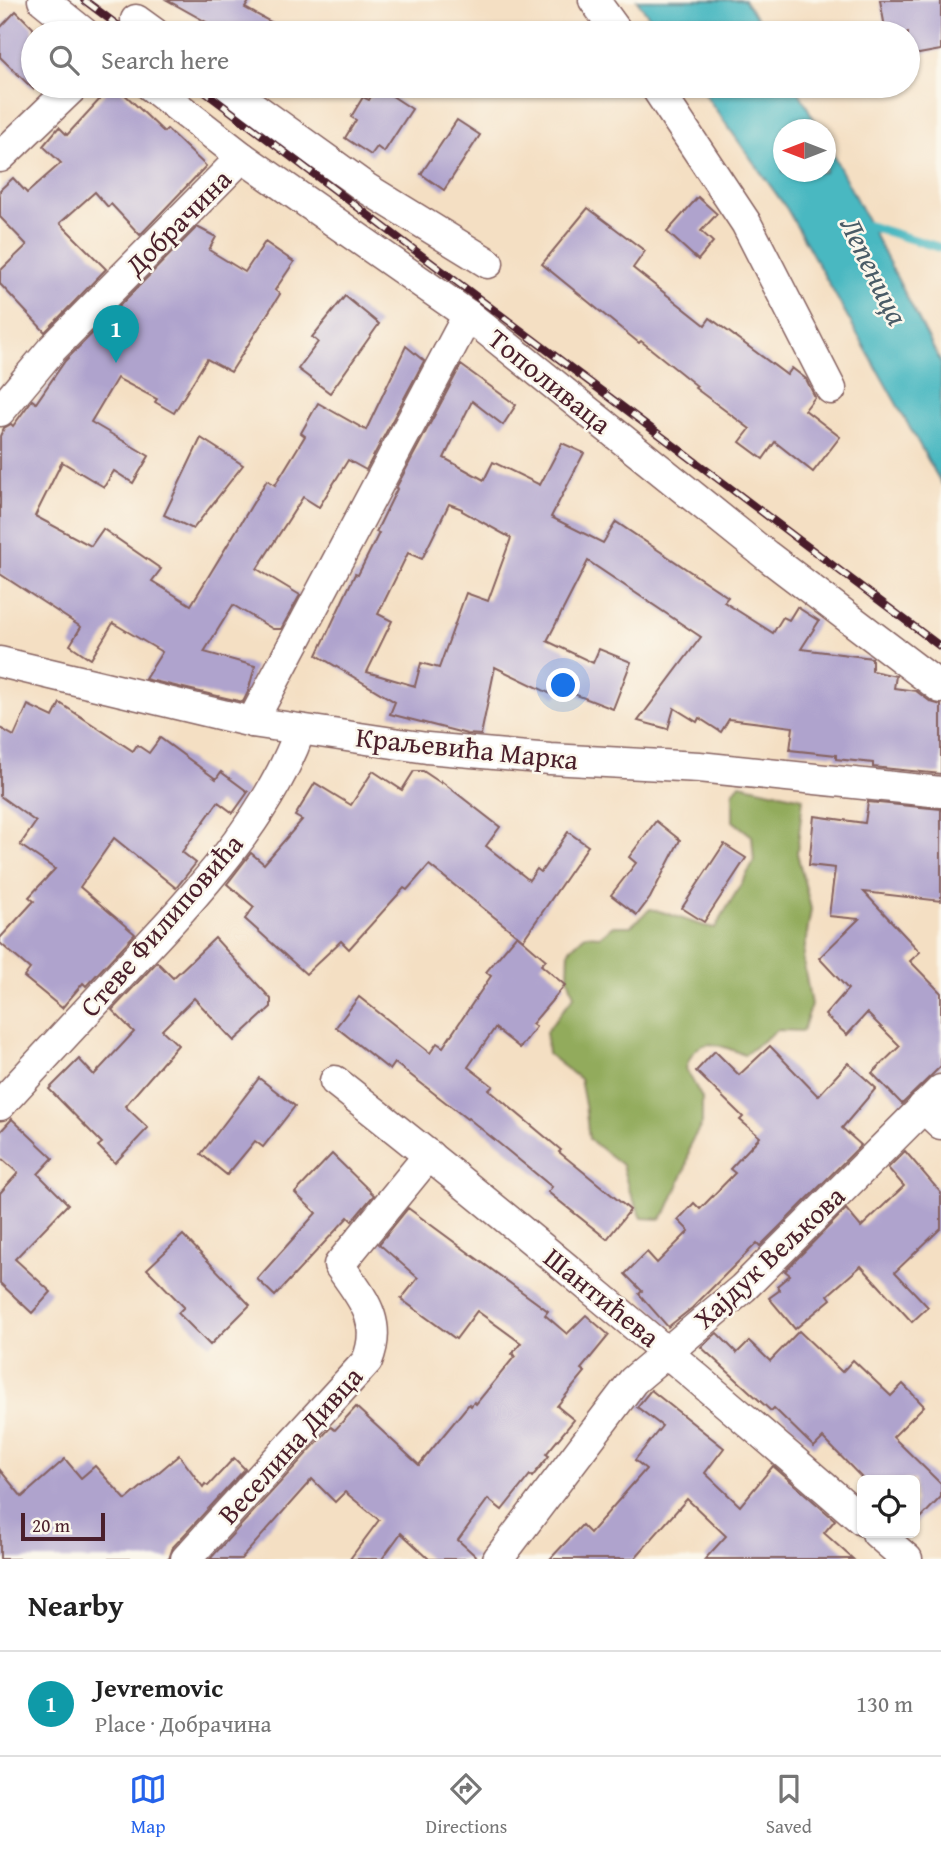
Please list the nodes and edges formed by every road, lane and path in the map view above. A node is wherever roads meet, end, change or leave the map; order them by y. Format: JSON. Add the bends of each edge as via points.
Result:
{"nodes":[{"id":1,"x":43,"y":0,"type":"edge"},
{"id":2,"x":594,"y":0,"type":"edge"},
{"id":3,"x":69,"y":21,"type":"edge"},
{"id":4,"x":609,"y":21,"type":"edge"},
{"id":5,"x":61,"y":98,"type":"edge"},
{"id":6,"x":166,"y":98,"type":"edge"},
{"id":7,"x":242,"y":98,"type":"edge"},
{"id":8,"x":663,"y":98,"type":"edge"},
{"id":9,"x":0,"y":157,"type":"edge"},
{"id":10,"x":242,"y":157,"type":"junction"},
{"id":11,"x":488,"y":263,"type":"dead end"},
{"id":12,"x":468,"y":315,"type":"junction"},
{"id":13,"x":831,"y":389,"type":"dead end"},
{"id":14,"x":0,"y":411,"type":"edge"},
{"id":15,"x":0,"y":662,"type":"edge"},
{"id":16,"x":941,"y":688,"type":"edge"},
{"id":17,"x":252,"y":722,"type":"junction"},
{"id":18,"x":300,"y":730,"type":"junction"},
{"id":19,"x":941,"y":792,"type":"edge"},
{"id":20,"x":335,"y":1081,"type":"dead end"},
{"id":21,"x":0,"y":1105,"type":"edge"},
{"id":22,"x":935,"y":1107,"type":"edge"},
{"id":23,"x":429,"y":1155,"type":"junction"},
{"id":24,"x":667,"y":1351,"type":"junction"},
{"id":25,"x":857,"y":1516,"type":"edge"},
{"id":26,"x":883,"y":1538,"type":"edge"},
{"id":27,"x":186,"y":1559,"type":"edge"},
{"id":28,"x":498,"y":1559,"type":"edge"},
{"id":29,"x":907,"y":1559,"type":"edge"}],
"edges":[{"from":1,"to":3,"type":"street"},
{"from":2,"to":4,"type":"street"},
{"from":5,"to":9,"type":"street"},
{"from":6,"to":10,"type":"street","name":"Тополиваца"},
{"from":7,"to":11,"type":"street","via":[[366,188]]},
{"from":8,"to":13,"type":"street","via":[[746,223]]},
{"from":10,"to":12,"type":"street","name":"Тополиваца"},
{"from":10,"to":14,"type":"street","name":"Добрачина","via":[[52,349]]},
{"from":12,"to":16,"type":"street","name":"Тополиваца","via":[[766,555]]},
{"from":12,"to":17,"type":"street"},
{"from":15,"to":17,"type":"street","name":"Краљевића Марка"},
{"from":17,"to":18,"type":"street","name":"Краљевића Марка"},
{"from":18,"to":19,"type":"street","name":"Краљевића Марка","via":[[427,748],[699,767]]},
{"from":18,"to":21,"type":"street","name":"Стеве Филиповића","via":[[278,782],[233,846],[181,911]]},
{"from":20,"to":23,"type":"street","name":"Шантићева"},
{"from":22,"to":24,"type":"street","name":"Хајдук Вељкова","via":[[743,1288]]},
{"from":23,"to":24,"type":"street","name":"Шантићева"},
{"from":23,"to":27,"type":"street","name":"Веселина Дивца","via":[[339,1265],[369,1307],[373,1327],[367,1361]]},
{"from":24,"to":25,"type":"street","name":"Шантићева"},
{"from":24,"to":28,"type":"street","name":"Хајдук Вељкова","via":[[633,1381]]},
{"from":26,"to":29,"type":"street"}]}
